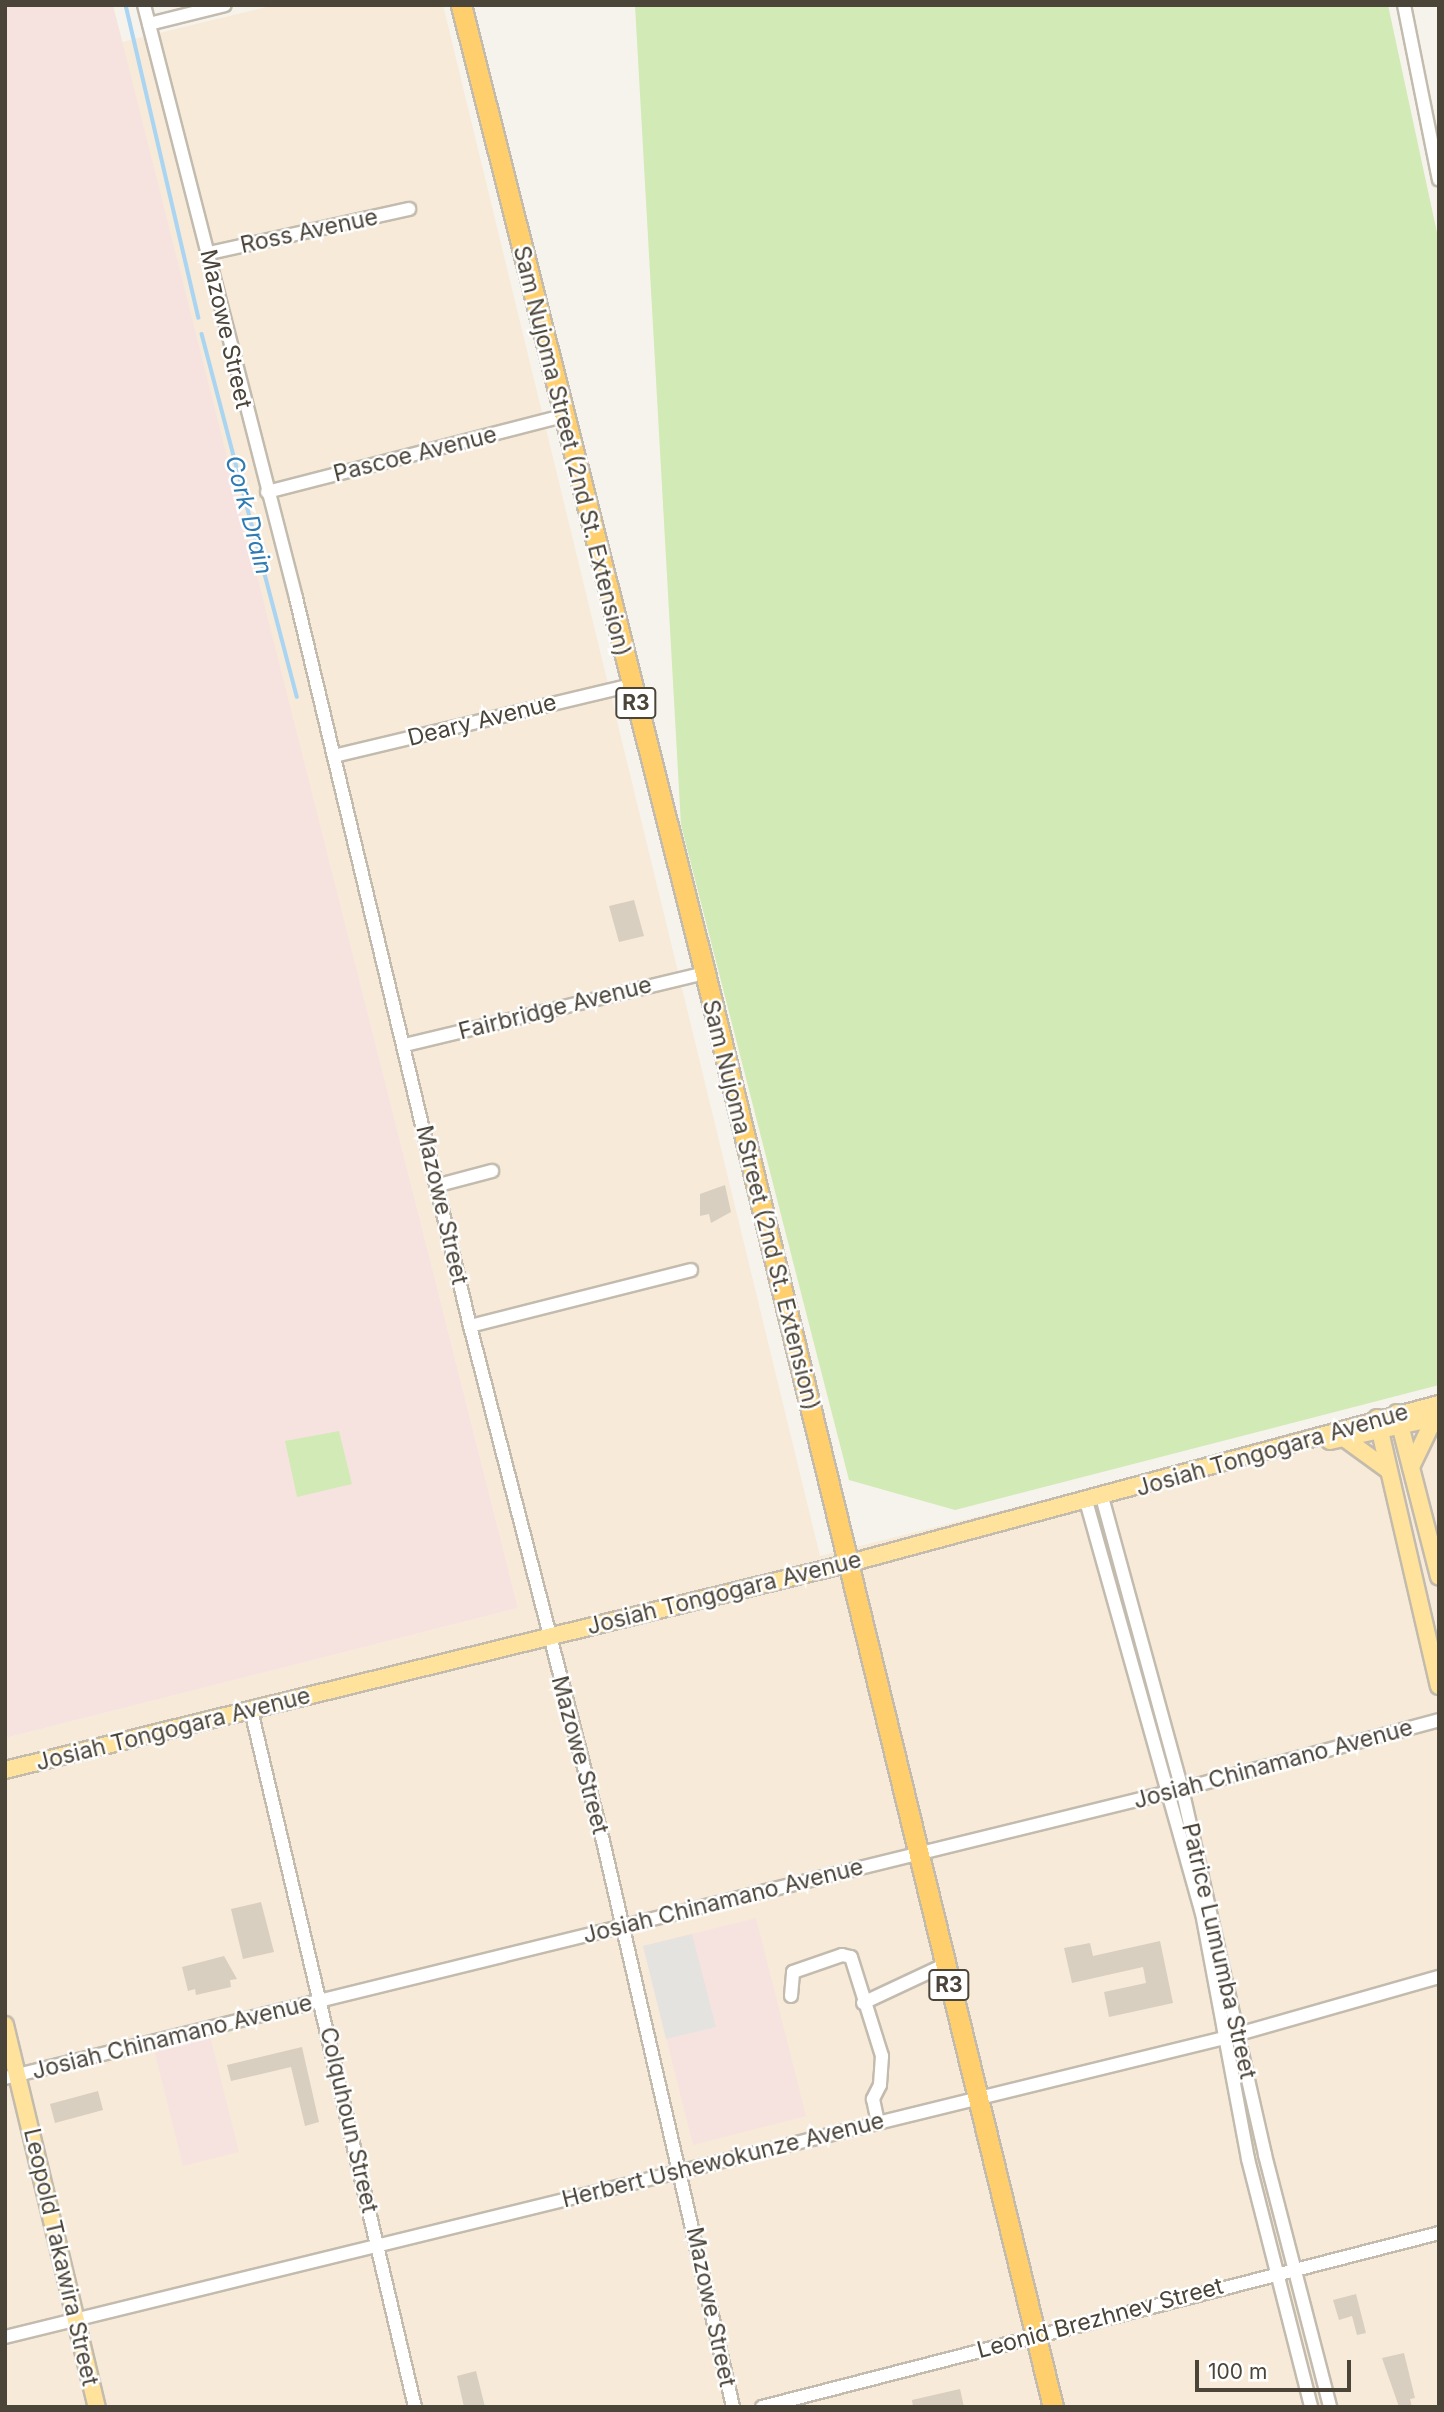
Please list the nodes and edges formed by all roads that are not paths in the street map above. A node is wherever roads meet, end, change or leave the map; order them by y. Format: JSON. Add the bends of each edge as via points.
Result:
{"nodes":[{"id":1,"x":144,"y":5,"type":"edge"},
{"id":2,"x":225,"y":5,"type":"edge"},
{"id":3,"x":461,"y":5,"type":"edge"},
{"id":4,"x":1404,"y":5,"type":"edge"},
{"id":5,"x":149,"y":24,"type":"junction"},
{"id":6,"x":1439,"y":180,"type":"edge"},
{"id":7,"x":409,"y":209,"type":"dead end"},
{"id":8,"x":209,"y":253,"type":"junction"},
{"id":9,"x":564,"y":416,"type":"junction"},
{"id":10,"x":267,"y":492,"type":"junction"},
{"id":11,"x":631,"y":685,"type":"junction"},
{"id":12,"x":334,"y":756,"type":"junction"},
{"id":13,"x":705,"y":973,"type":"junction"},
{"id":14,"x":405,"y":1045,"type":"junction"},
{"id":15,"x":492,"y":1171,"type":"dead end"},
{"id":16,"x":439,"y":1185,"type":"junction"},
{"id":17,"x":691,"y":1270,"type":"dead end"},
{"id":18,"x":470,"y":1326,"type":"junction"},
{"id":19,"x":1437,"y":1414,"type":"edge"},
{"id":20,"x":1398,"y":1421,"type":"junction"},
{"id":21,"x":1378,"y":1425,"type":"junction"},
{"id":22,"x":1345,"y":1438,"type":"junction"},
{"id":23,"x":1296,"y":1447,"type":"junction"},
{"id":24,"x":1411,"y":1467,"type":"junction"},
{"id":25,"x":1388,"y":1470,"type":"junction"},
{"id":26,"x":1094,"y":1499,"type":"junction"},
{"id":27,"x":846,"y":1564,"type":"junction"},
{"id":28,"x":1439,"y":1577,"type":"edge"},
{"id":29,"x":548,"y":1635,"type":"junction"},
{"id":30,"x":1439,"y":1686,"type":"edge"},
{"id":31,"x":251,"y":1710,"type":"junction"},
{"id":32,"x":1439,"y":1720,"type":"edge"},
{"id":33,"x":5,"y":1770,"type":"edge"},
{"id":34,"x":1176,"y":1791,"type":"junction"},
{"id":35,"x":916,"y":1853,"type":"junction"},
{"id":36,"x":621,"y":1927,"type":"junction"},
{"id":37,"x":944,"y":1965,"type":"junction"},
{"id":38,"x":1439,"y":1978,"type":"edge"},
{"id":39,"x":791,"y":1996,"type":"dead end"},
{"id":40,"x":321,"y":2001,"type":"junction"},
{"id":41,"x":863,"y":2003,"type":"junction"},
{"id":42,"x":5,"y":2025,"type":"edge"},
{"id":43,"x":1232,"y":2035,"type":"junction"},
{"id":44,"x":11,"y":2076,"type":"edge"},
{"id":45,"x":978,"y":2098,"type":"junction"},
{"id":46,"x":878,"y":2122,"type":"junction"},
{"id":47,"x":680,"y":2171,"type":"junction"},
{"id":48,"x":1439,"y":2233,"type":"edge"},
{"id":49,"x":379,"y":2245,"type":"junction"},
{"id":50,"x":1294,"y":2267,"type":"junction"},
{"id":51,"x":1277,"y":2272,"type":"junction"},
{"id":52,"x":75,"y":2320,"type":"junction"},
{"id":53,"x":1036,"y":2334,"type":"junction"},
{"id":54,"x":5,"y":2337,"type":"edge"},
{"id":55,"x":97,"y":2407,"type":"edge"},
{"id":56,"x":415,"y":2407,"type":"edge"},
{"id":57,"x":733,"y":2407,"type":"edge"},
{"id":58,"x":762,"y":2407,"type":"edge"},
{"id":59,"x":1053,"y":2407,"type":"edge"},
{"id":60,"x":1311,"y":2407,"type":"edge"},
{"id":61,"x":1330,"y":2407,"type":"edge"}],
"edges":[{"from":1,"to":5,"type":"street","name":"Mazowe Street"},
{"from":2,"to":5,"type":"street"},
{"from":3,"to":9,"type":"highway","name":"Sam Nujoma Street (2nd St. Extension)","number":"R3"},
{"from":4,"to":6,"type":"street"},
{"from":5,"to":8,"type":"street","name":"Mazowe Street"},
{"from":7,"to":8,"type":"street","name":"Ross Avenue"},
{"from":8,"to":10,"type":"street","name":"Mazowe Street"},
{"from":9,"to":10,"type":"street","name":"Pascoe Avenue"},
{"from":9,"to":11,"type":"highway","name":"Sam Nujoma Street (2nd St. Extension)","number":"R3"},
{"from":10,"to":12,"type":"street","name":"Mazowe Street"},
{"from":11,"to":12,"type":"street","name":"Deary Avenue"},
{"from":11,"to":13,"type":"highway","name":"Sam Nujoma Street (2nd St. Extension)","number":"R3"},
{"from":12,"to":14,"type":"street","name":"Mazowe Street"},
{"from":13,"to":14,"type":"street","name":"Fairbridge Avenue"},
{"from":13,"to":27,"type":"highway","name":"Sam Nujoma Street (2nd St. Extension)","number":"R3"},
{"from":14,"to":16,"type":"street","name":"Mazowe Street"},
{"from":15,"to":16,"type":"street"},
{"from":16,"to":18,"type":"street","name":"Mazowe Street"},
{"from":17,"to":18,"type":"street"},
{"from":18,"to":29,"type":"street","name":"Mazowe Street"},
{"from":19,"to":20,"type":"main road"},
{"from":19,"to":24,"type":"main road"},
{"from":20,"to":21,"type":"main road"},
{"from":20,"to":24,"type":"main road"},
{"from":21,"to":22,"type":"main road"},
{"from":21,"to":23,"type":"main road","name":"Josiah Tongogara Avenue"},
{"from":21,"to":25,"type":"main road"},
{"from":22,"to":23,"type":"main road"},
{"from":22,"to":25,"type":"main road"},
{"from":23,"to":26,"type":"main road","name":"Josiah Tongogara Avenue"},
{"from":24,"to":28,"type":"main road"},
{"from":25,"to":30,"type":"main road"},
{"from":26,"to":27,"type":"main road","name":"Josiah Tongogara Avenue"},
{"from":26,"to":34,"type":"street","name":"Patrice Lumumba Street"},
{"from":27,"to":29,"type":"main road","name":"Josiah Tongogara Avenue"},
{"from":27,"to":35,"type":"highway","name":"Sam Nujoma Street (2nd St. Extension)","number":"R3"},
{"from":29,"to":31,"type":"main road","name":"Josiah Tongogara Avenue"},
{"from":29,"to":36,"type":"street","name":"Mazowe Street"},
{"from":31,"to":33,"type":"main road","name":"Josiah Tongogara Avenue"},
{"from":31,"to":40,"type":"street","name":"Colquhoun Street"},
{"from":32,"to":34,"type":"street","name":"Josiah Chinamano Avenue"},
{"from":34,"to":35,"type":"street","name":"Josiah Chinamano Avenue"},
{"from":34,"to":43,"type":"street","name":"Patrice Lumumba Street"},
{"from":35,"to":36,"type":"street","name":"Josiah Chinamano Avenue"},
{"from":35,"to":37,"type":"highway","name":"Sam Nujoma Street (2nd St. Extension)","number":"R3"},
{"from":36,"to":40,"type":"street","name":"Josiah Chinamano Avenue"},
{"from":36,"to":47,"type":"street","name":"Mazowe Street"},
{"from":37,"to":41,"type":"street"},
{"from":37,"to":45,"type":"highway","name":"Sam Nujoma Street (2nd St. Extension)","number":"R3"},
{"from":38,"to":43,"type":"street","name":"Herbert Ushewokunze Avenue"},
{"from":39,"to":41,"type":"street","via":[[793,1972],[842,1955],[850,1958]]},
{"from":40,"to":44,"type":"street","name":"Josiah Chinamano Avenue"},
{"from":40,"to":49,"type":"street","name":"Colquhoun Street"},
{"from":41,"to":46,"type":"street","via":[[882,2056],[880,2085],[873,2099]]},
{"from":42,"to":44,"type":"main road","name":"Leopold Takawira Street"},
{"from":43,"to":45,"type":"street","name":"Herbert Ushewokunze Avenue"},
{"from":43,"to":50,"type":"street","name":"Patrice Lumumba Street"},
{"from":43,"to":51,"type":"street","name":"Patrice Lumumba Street","via":[[1248,2159]]},
{"from":44,"to":52,"type":"main road","name":"Leopold Takawira Street"},
{"from":45,"to":46,"type":"street","name":"Herbert Ushewokunze Avenue"},
{"from":45,"to":53,"type":"highway","name":"Sam Nujoma Street (2nd St. Extension)","number":"R3"},
{"from":46,"to":47,"type":"street","name":"Herbert Ushewokunze Avenue"},
{"from":47,"to":49,"type":"street","name":"Herbert Ushewokunze Avenue"},
{"from":47,"to":57,"type":"street","name":"Mazowe Street"},
{"from":48,"to":50,"type":"street","name":"Leonid Brezhnev Street"},
{"from":49,"to":52,"type":"street","name":"Herbert Ushewokunze Avenue"},
{"from":49,"to":56,"type":"street","name":"Colquhoun Street"},
{"from":50,"to":51,"type":"street","name":"Leonid Brezhnev Street"},
{"from":50,"to":61,"type":"street","name":"Patrice Lumumba Street"},
{"from":51,"to":53,"type":"street","name":"Leonid Brezhnev Street"},
{"from":51,"to":60,"type":"street","name":"Patrice Lumumba Street"},
{"from":52,"to":54,"type":"street","name":"Herbert Ushewokunze Avenue"},
{"from":52,"to":55,"type":"main road","name":"Leopold Takawira Street"},
{"from":53,"to":58,"type":"street","name":"Leonid Brezhnev Street"},
{"from":53,"to":59,"type":"highway","name":"Sam Nujoma Street (2nd St. Extension)","number":"R3"}]}
